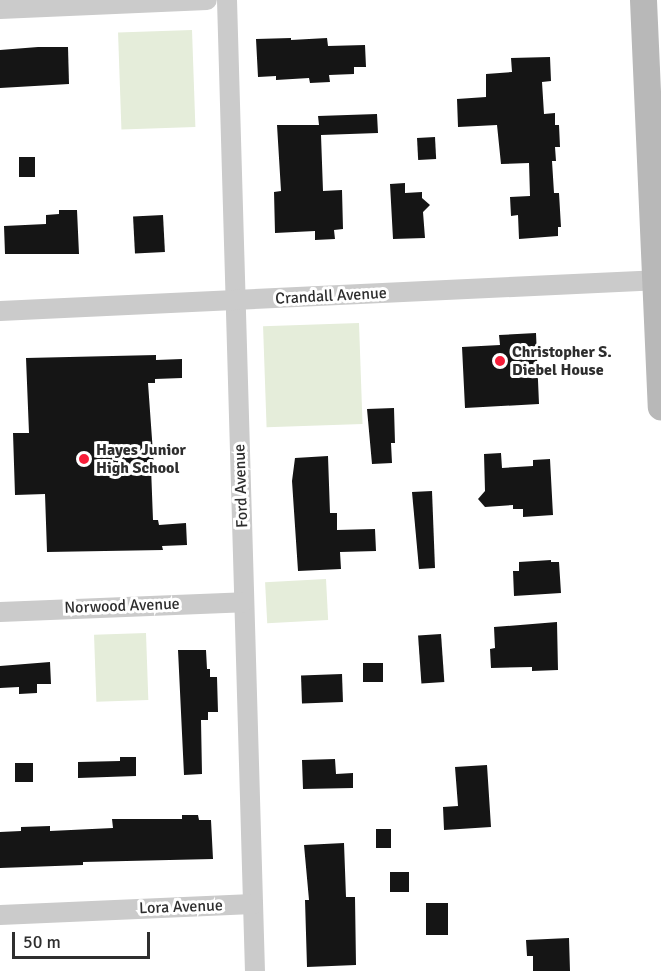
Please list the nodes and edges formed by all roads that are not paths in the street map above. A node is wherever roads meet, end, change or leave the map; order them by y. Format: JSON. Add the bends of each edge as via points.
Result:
{"nodes":[{"id":1,"x":207,"y":0,"type":"edge"},
{"id":2,"x":227,"y":0,"type":"edge"},
{"id":3,"x":0,"y":9,"type":"edge"},
{"id":4,"x":650,"y":16,"type":"edge"},
{"id":5,"x":658,"y":280,"type":"edge"},
{"id":6,"x":236,"y":300,"type":"junction"},
{"id":7,"x":0,"y":311,"type":"edge"},
{"id":8,"x":661,"y":407,"type":"edge"},
{"id":9,"x":244,"y":602,"type":"junction"},
{"id":10,"x":0,"y":612,"type":"edge"},
{"id":11,"x":254,"y":904,"type":"junction"},
{"id":12,"x":0,"y":915,"type":"edge"},
{"id":13,"x":255,"y":971,"type":"edge"}],
"edges":[{"from":1,"to":3,"type":"street"},
{"from":2,"to":6,"type":"street","name":"Ford Avenue"},
{"from":4,"to":5,"type":"street"},
{"from":5,"to":6,"type":"street","name":"Crandall Avenue"},
{"from":5,"to":8,"type":"street"},
{"from":6,"to":7,"type":"street","name":"Crandall Avenue"},
{"from":6,"to":9,"type":"street","name":"Ford Avenue"},
{"from":9,"to":10,"type":"street","name":"Norwood Avenue"},
{"from":9,"to":11,"type":"street","name":"Ford Avenue"},
{"from":11,"to":12,"type":"street","name":"Lora Avenue"},
{"from":11,"to":13,"type":"street","name":"Ford Avenue"}]}
